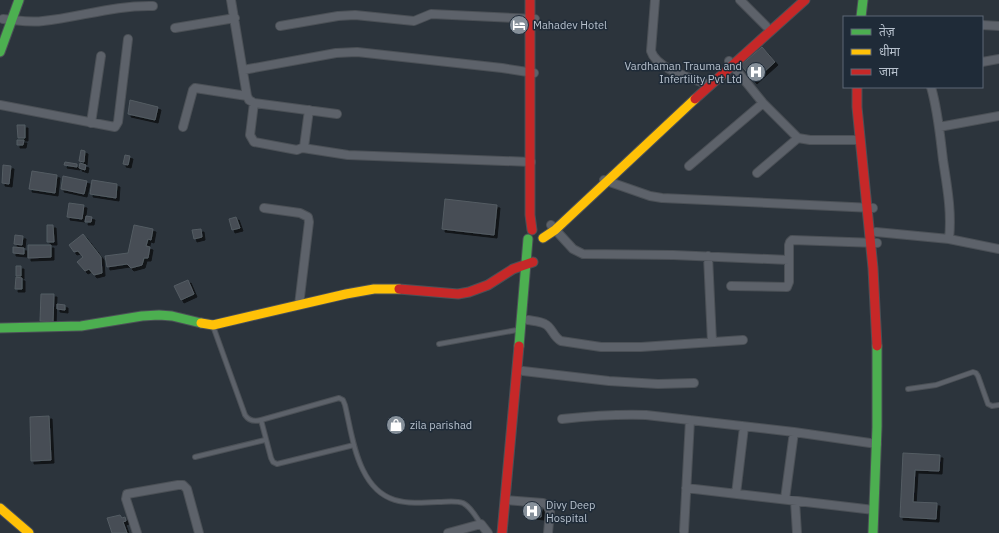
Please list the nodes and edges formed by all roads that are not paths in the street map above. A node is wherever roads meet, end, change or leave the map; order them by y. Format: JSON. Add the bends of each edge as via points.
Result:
{"nodes":[{"id":1,"x":11,"y":0,"type":"edge"},
{"id":2,"x":19,"y":0,"type":"edge"},
{"id":3,"x":231,"y":0,"type":"edge"},
{"id":4,"x":530,"y":0,"type":"edge"},
{"id":5,"x":536,"y":0,"type":"edge"},
{"id":6,"x":654,"y":0,"type":"edge"},
{"id":7,"x":740,"y":0,"type":"edge"},
{"id":8,"x":794,"y":0,"type":"edge"},
{"id":9,"x":805,"y":0,"type":"edge"},
{"id":10,"x":863,"y":0,"type":"edge"},
{"id":11,"x":869,"y":0,"type":"edge"},
{"id":12,"x":153,"y":6,"type":"dead end"},
{"id":13,"x":861,"y":16,"type":"edge"},
{"id":14,"x":868,"y":16,"type":"edge"},
{"id":15,"x":235,"y":18,"type":"junction"},
{"id":16,"x":533,"y":19,"type":"junction"},
{"id":17,"x":983,"y":25,"type":"edge"},
{"id":18,"x":280,"y":26,"type":"dead end"},
{"id":19,"x":766,"y":26,"type":"junction"},
{"id":20,"x":999,"y":26,"type":"edge"},
{"id":21,"x":4,"y":27,"type":"edge"},
{"id":22,"x":175,"y":28,"type":"dead end"},
{"id":23,"x":128,"y":39,"type":"dead end"},
{"id":24,"x":0,"y":52,"type":"edge"},
{"id":25,"x":101,"y":56,"type":"dead end"},
{"id":26,"x":999,"y":59,"type":"edge"},
{"id":27,"x":983,"y":62,"type":"edge"},
{"id":28,"x":730,"y":63,"type":"junction"},
{"id":29,"x":243,"y":70,"type":"junction"},
{"id":30,"x":534,"y":73,"type":"junction"},
{"id":31,"x":704,"y":84,"type":"junction"},
{"id":32,"x":857,"y":88,"type":"edge"},
{"id":33,"x":864,"y":88,"type":"edge"},
{"id":34,"x":931,"y":88,"type":"edge"},
{"id":35,"x":247,"y":96,"type":"junction"},
{"id":36,"x":254,"y":103,"type":"junction"},
{"id":37,"x":763,"y":103,"type":"junction"},
{"id":38,"x":0,"y":106,"type":"edge"},
{"id":39,"x":309,"y":110,"type":"junction"},
{"id":40,"x":337,"y":114,"type":"dead end"},
{"id":41,"x":999,"y":116,"type":"edge"},
{"id":42,"x":91,"y":123,"type":"junction"},
{"id":43,"x":939,"y":127,"type":"junction"},
{"id":44,"x":183,"y":128,"type":"dead end"},
{"id":45,"x":798,"y":138,"type":"junction"},
{"id":46,"x":860,"y":140,"type":"junction"},
{"id":47,"x":303,"y":148,"type":"junction"},
{"id":48,"x":531,"y":162,"type":"junction"},
{"id":49,"x":689,"y":166,"type":"dead end"},
{"id":50,"x":757,"y":173,"type":"dead end"},
{"id":51,"x":604,"y":181,"type":"junction"},
{"id":52,"x":264,"y":208,"type":"dead end"},
{"id":53,"x":870,"y":208,"type":"junction"},
{"id":54,"x":553,"y":227,"type":"junction"},
{"id":55,"x":876,"y":232,"type":"junction"},
{"id":56,"x":537,"y":235,"type":"junction"},
{"id":57,"x":949,"y":239,"type":"junction"},
{"id":58,"x":874,"y":243,"type":"junction"},
{"id":59,"x":998,"y":250,"type":"edge"},
{"id":60,"x":708,"y":256,"type":"junction"},
{"id":61,"x":789,"y":260,"type":"junction"},
{"id":62,"x":530,"y":263,"type":"junction"},
{"id":63,"x":731,"y":286,"type":"dead end"},
{"id":64,"x":299,"y":305,"type":"junction"},
{"id":65,"x":528,"y":320,"type":"junction"},
{"id":66,"x":213,"y":325,"type":"junction"},
{"id":67,"x":0,"y":328,"type":"edge"},
{"id":68,"x":520,"y":329,"type":"junction"},
{"id":69,"x":743,"y":340,"type":"dead end"},
{"id":70,"x":712,"y":342,"type":"junction"},
{"id":71,"x":439,"y":344,"type":"dead end"},
{"id":72,"x":523,"y":371,"type":"junction"},
{"id":73,"x":694,"y":383,"type":"dead end"},
{"id":74,"x":908,"y":389,"type":"dead end"},
{"id":75,"x":999,"y":405,"type":"edge"},
{"id":76,"x":562,"y":419,"type":"dead end"},
{"id":77,"x":261,"y":420,"type":"junction"},
{"id":78,"x":690,"y":420,"type":"junction"},
{"id":79,"x":744,"y":427,"type":"junction"},
{"id":80,"x":794,"y":432,"type":"junction"},
{"id":81,"x":266,"y":440,"type":"junction"},
{"id":82,"x":877,"y":444,"type":"junction"},
{"id":83,"x":354,"y":445,"type":"junction"},
{"id":84,"x":195,"y":457,"type":"dead end"},
{"id":85,"x":686,"y":488,"type":"junction"},
{"id":86,"x":736,"y":494,"type":"junction"},
{"id":87,"x":785,"y":499,"type":"junction"},
{"id":88,"x":509,"y":500,"type":"junction"},
{"id":89,"x":795,"y":501,"type":"junction"},
{"id":90,"x":0,"y":508,"type":"edge"},
{"id":91,"x":874,"y":510,"type":"junction"},
{"id":92,"x":0,"y":516,"type":"edge"},
{"id":93,"x":481,"y":524,"type":"junction"},
{"id":94,"x":684,"y":530,"type":"dead end"},
{"id":95,"x":21,"y":533,"type":"edge"},
{"id":96,"x":30,"y":533,"type":"edge"},
{"id":97,"x":137,"y":533,"type":"edge"},
{"id":98,"x":199,"y":533,"type":"edge"},
{"id":99,"x":448,"y":533,"type":"edge"},
{"id":100,"x":488,"y":533,"type":"edge"},
{"id":101,"x":502,"y":533,"type":"edge"},
{"id":102,"x":509,"y":533,"type":"edge"},
{"id":103,"x":548,"y":533,"type":"edge"},
{"id":104,"x":797,"y":533,"type":"edge"},
{"id":105,"x":873,"y":533,"type":"edge"},
{"id":106,"x":881,"y":533,"type":"edge"}],
"edges":[{"from":1,"to":21,"type":"street"},
{"from":2,"to":21,"type":"street"},
{"from":3,"to":15,"type":"street"},
{"from":4,"to":16,"type":"street"},
{"from":5,"to":16,"type":"street"},
{"from":6,"to":31,"type":"street","via":[[651,51],[653,57],[660,64]]},
{"from":7,"to":19,"type":"street"},
{"from":8,"to":19,"type":"street"},
{"from":9,"to":28,"type":"street"},
{"from":10,"to":13,"type":"street"},
{"from":11,"to":14,"type":"street"},
{"from":12,"to":21,"type":"street","via":[[132,6]]},
{"from":15,"to":22,"type":"street"},
{"from":15,"to":29,"type":"street"},
{"from":16,"to":18,"type":"street","via":[[430,14],[414,21],[355,14]]},
{"from":16,"to":30,"type":"street"},
{"from":17,"to":20,"type":"street"},
{"from":19,"to":28,"type":"street"},
{"from":21,"to":24,"type":"street"},
{"from":23,"to":42,"type":"street","via":[[117,126]]},
{"from":25,"to":42,"type":"street"},
{"from":26,"to":27,"type":"street"},
{"from":28,"to":31,"type":"street"},
{"from":28,"to":37,"type":"street"},
{"from":28,"to":51,"type":"street"},
{"from":29,"to":30,"type":"street","via":[[330,54],[357,52]]},
{"from":29,"to":35,"type":"street"},
{"from":30,"to":48,"type":"street"},
{"from":30,"to":56,"type":"street"},
{"from":31,"to":51,"type":"street"},
{"from":32,"to":46,"type":"street"},
{"from":33,"to":53,"type":"street"},
{"from":34,"to":43,"type":"street"},
{"from":35,"to":36,"type":"street"},
{"from":35,"to":44,"type":"street","via":[[195,88]]},
{"from":36,"to":39,"type":"street"},
{"from":36,"to":47,"type":"street","via":[[250,135],[254,142],[297,150]]},
{"from":37,"to":45,"type":"street"},
{"from":37,"to":49,"type":"street"},
{"from":38,"to":42,"type":"street"},
{"from":39,"to":40,"type":"street"},
{"from":39,"to":47,"type":"street"},
{"from":41,"to":43,"type":"street"},
{"from":43,"to":57,"type":"street","via":[[950,204]]},
{"from":45,"to":46,"type":"street"},
{"from":45,"to":50,"type":"street"},
{"from":46,"to":53,"type":"street"},
{"from":47,"to":48,"type":"street","via":[[348,155]]},
{"from":48,"to":56,"type":"street","via":[[530,215]]},
{"from":51,"to":53,"type":"street","via":[[668,199]]},
{"from":51,"to":54,"type":"street"},
{"from":52,"to":64,"type":"street","via":[[300,212],[308,217]]},
{"from":53,"to":55,"type":"street"},
{"from":53,"to":58,"type":"street"},
{"from":54,"to":56,"type":"street"},
{"from":54,"to":60,"type":"street","via":[[573,249],[583,254]]},
{"from":55,"to":57,"type":"street"},
{"from":55,"to":58,"type":"street"},
{"from":56,"to":62,"type":"street"},
{"from":57,"to":59,"type":"street"},
{"from":58,"to":61,"type":"street","via":[[792,240],[789,245]]},
{"from":58,"to":82,"type":"street"},
{"from":58,"to":106,"type":"street","via":[[882,321],[884,445]]},
{"from":60,"to":61,"type":"street"},
{"from":60,"to":70,"type":"street"},
{"from":61,"to":63,"type":"street","via":[[787,287]]},
{"from":62,"to":64,"type":"street","via":[[469,292],[458,294],[374,289]]},
{"from":62,"to":65,"type":"street"},
{"from":62,"to":68,"type":"street"},
{"from":64,"to":66,"type":"street"},
{"from":65,"to":70,"type":"street","via":[[544,323],[557,339],[567,343],[601,347],[641,347]]},
{"from":65,"to":72,"type":"street"},
{"from":66,"to":67,"type":"street","via":[[159,315],[92,325]]},
{"from":66,"to":77,"type":"lane","via":[[245,415],[252,421]]},
{"from":68,"to":71,"type":"lane"},
{"from":68,"to":88,"type":"street"},
{"from":69,"to":70,"type":"street"},
{"from":72,"to":73,"type":"street","via":[[623,382]]},
{"from":72,"to":88,"type":"street"},
{"from":74,"to":75,"type":"lane","via":[[936,385],[973,372],[978,376],[988,404]]},
{"from":76,"to":78,"type":"street","via":[[628,414]]},
{"from":77,"to":81,"type":"lane"},
{"from":77,"to":83,"type":"lane","via":[[339,398],[345,405]]},
{"from":78,"to":79,"type":"street"},
{"from":78,"to":85,"type":"street"},
{"from":79,"to":80,"type":"street"},
{"from":79,"to":86,"type":"street"},
{"from":80,"to":82,"type":"street"},
{"from":80,"to":87,"type":"street"},
{"from":81,"to":83,"type":"lane","via":[[271,458],[277,464]]},
{"from":81,"to":84,"type":"lane"},
{"from":82,"to":91,"type":"street"},
{"from":83,"to":93,"type":"lane","via":[[370,483],[381,493],[406,503],[462,503],[470,508]]},
{"from":85,"to":86,"type":"street"},
{"from":85,"to":94,"type":"street"},
{"from":86,"to":87,"type":"street"},
{"from":87,"to":89,"type":"street"},
{"from":88,"to":101,"type":"street"},
{"from":88,"to":102,"type":"street"},
{"from":88,"to":103,"type":"street","via":[[547,505],[550,511]]},
{"from":89,"to":91,"type":"street"},
{"from":89,"to":104,"type":"street"},
{"from":90,"to":96,"type":"street"},
{"from":91,"to":105,"type":"street"},
{"from":92,"to":95,"type":"street"},
{"from":93,"to":99,"type":"street"},
{"from":93,"to":100,"type":"street"},
{"from":97,"to":98,"type":"street","via":[[126,499],[127,494],[178,485],[187,488]]}]}
